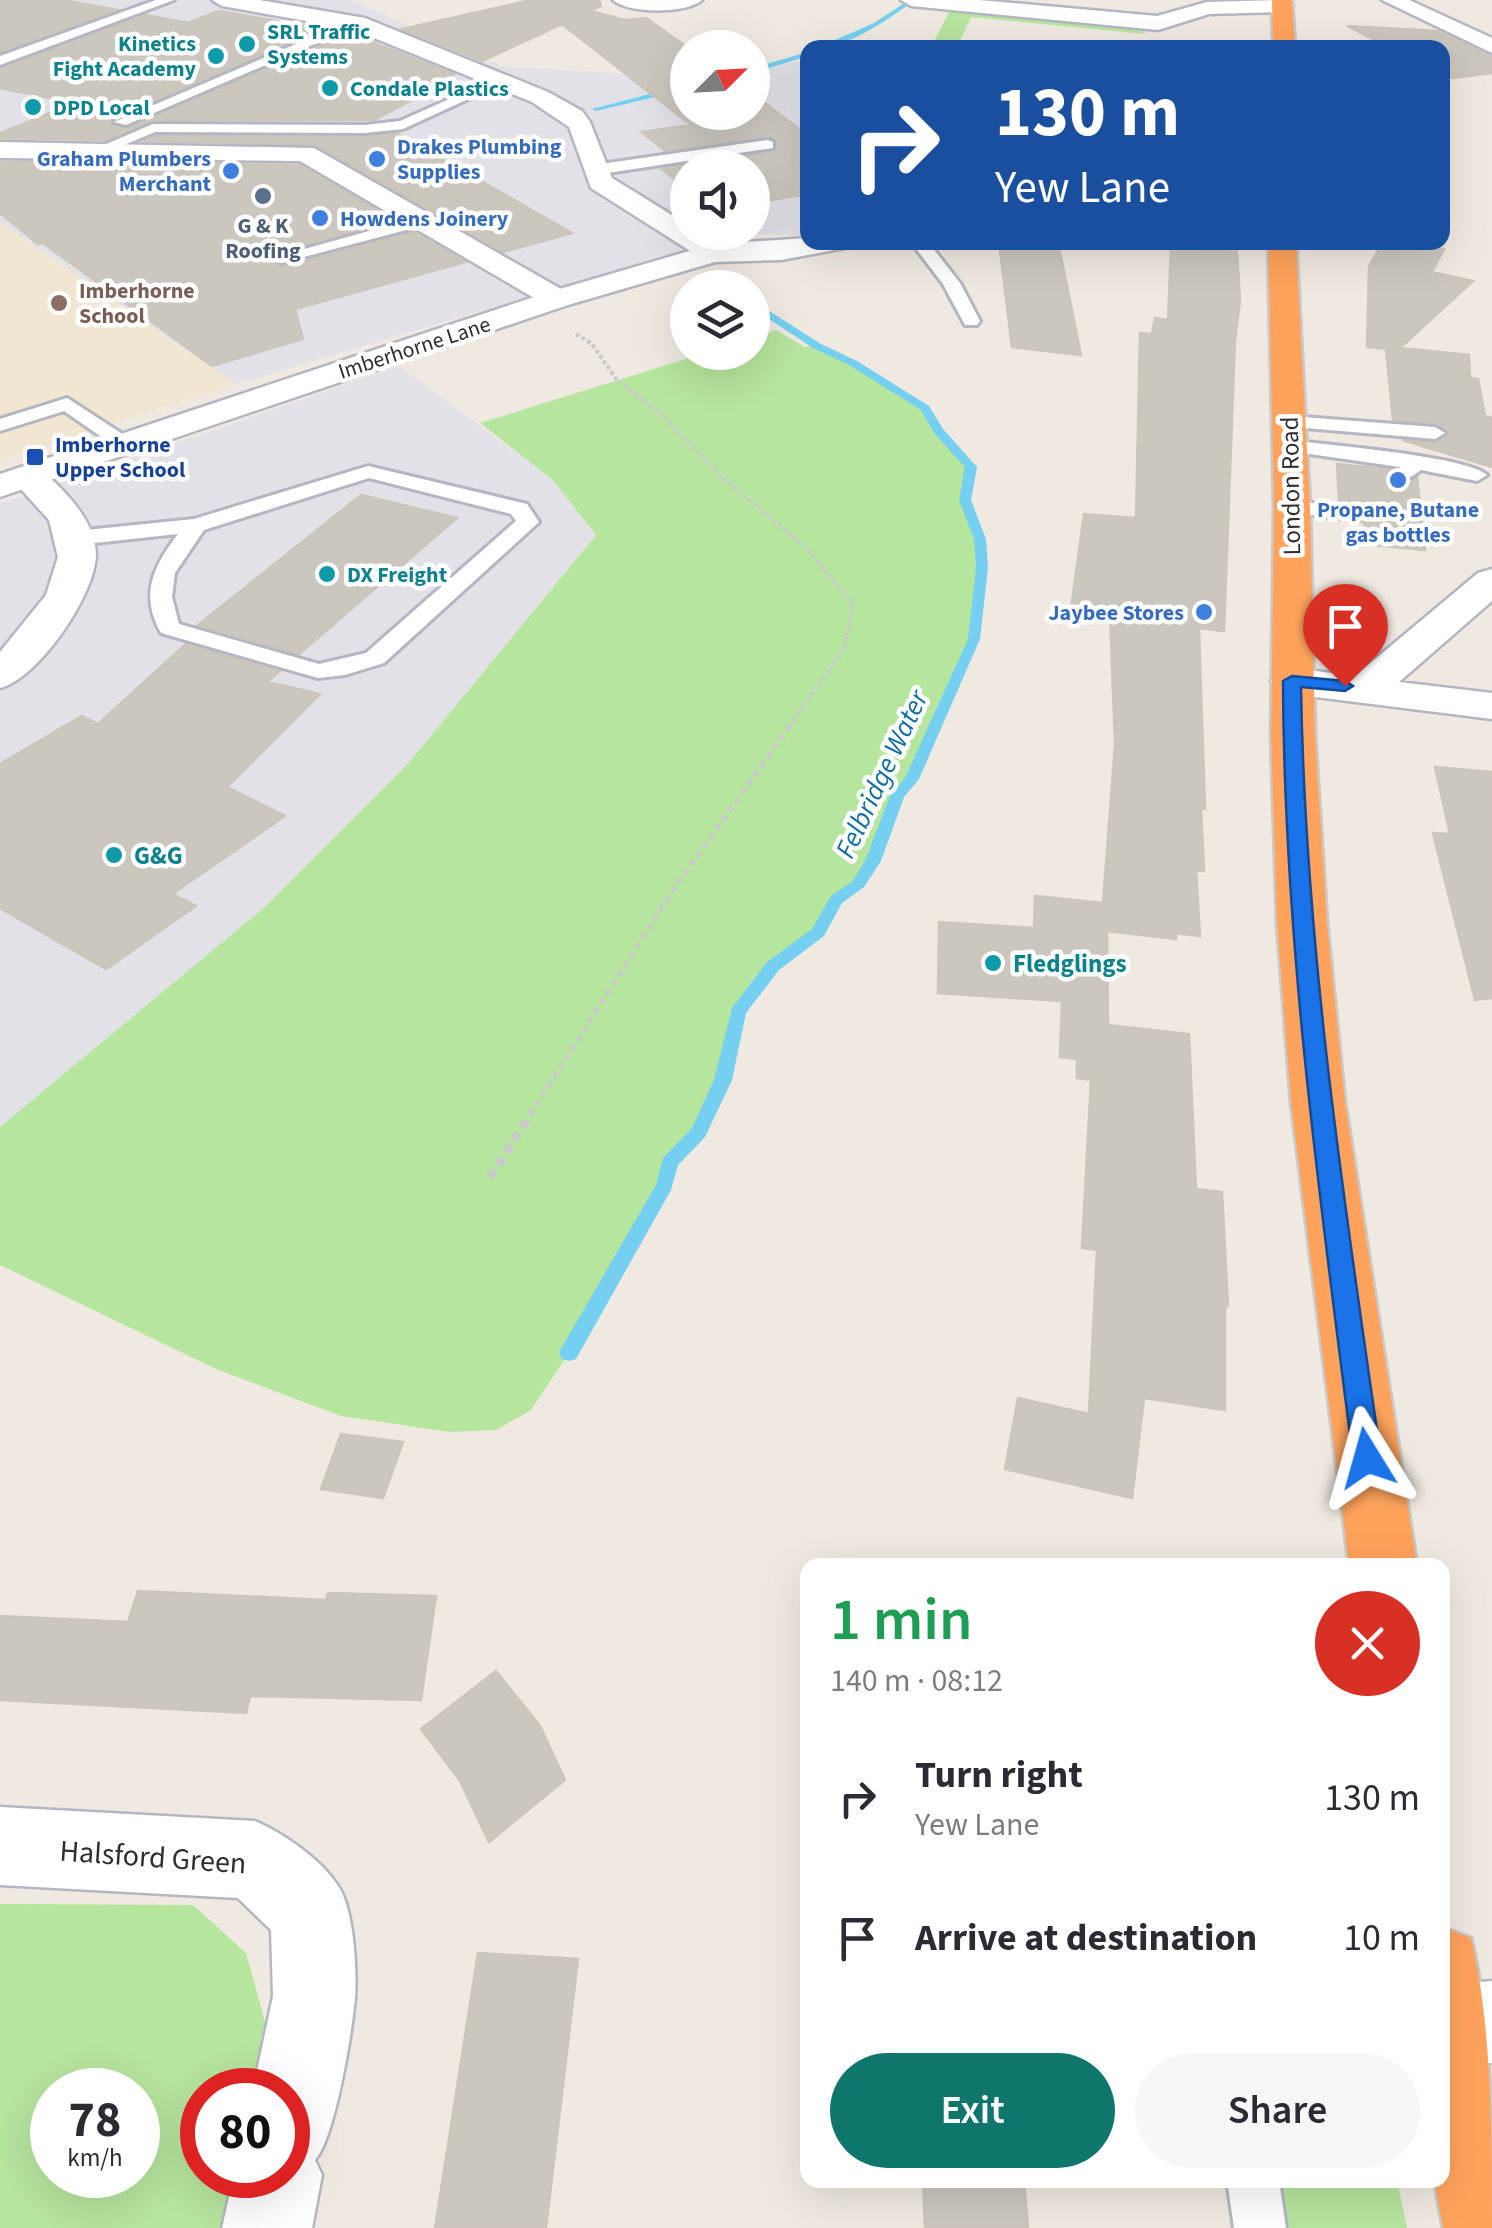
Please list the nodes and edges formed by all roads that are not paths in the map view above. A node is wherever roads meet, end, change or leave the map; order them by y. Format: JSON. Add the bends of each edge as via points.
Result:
{"nodes":[{"id":1,"x":168,"y":0,"type":"edge"},
{"id":2,"x":222,"y":0,"type":"edge"},
{"id":3,"x":624,"y":0,"type":"edge"},
{"id":4,"x":692,"y":0,"type":"edge"},
{"id":5,"x":1392,"y":0,"type":"edge"},
{"id":6,"x":927,"y":1,"type":"edge"},
{"id":7,"x":1282,"y":3,"type":"edge"},
{"id":8,"x":1216,"y":4,"type":"edge"},
{"id":9,"x":356,"y":23,"type":"junction"},
{"id":10,"x":1284,"y":40,"type":"edge"},
{"id":11,"x":1492,"y":48,"type":"edge"},
{"id":12,"x":1459,"y":54,"type":"dead end"},
{"id":13,"x":0,"y":61,"type":"edge"},
{"id":14,"x":470,"y":95,"type":"dead end"},
{"id":15,"x":103,"y":139,"type":"junction"},
{"id":16,"x":768,"y":145,"type":"dead end"},
{"id":17,"x":0,"y":150,"type":"edge"},
{"id":18,"x":594,"y":170,"type":"junction"},
{"id":19,"x":423,"y":221,"type":"junction"},
{"id":20,"x":800,"y":248,"type":"edge"},
{"id":21,"x":925,"y":250,"type":"edge"},
{"id":22,"x":1282,"y":250,"type":"edge"},
{"id":23,"x":713,"y":253,"type":"junction"},
{"id":24,"x":281,"y":258,"type":"dead end"},
{"id":25,"x":544,"y":304,"type":"junction"},
{"id":26,"x":971,"y":321,"type":"dead end"},
{"id":27,"x":0,"y":426,"type":"edge"},
{"id":28,"x":1434,"y":432,"type":"dead end"},
{"id":29,"x":1289,"y":434,"type":"junction"},
{"id":30,"x":123,"y":443,"type":"junction"},
{"id":31,"x":1477,"y":475,"type":"dead end"},
{"id":32,"x":14,"y":481,"type":"edge"},
{"id":33,"x":1292,"y":507,"type":"junction"},
{"id":34,"x":1340,"y":512,"type":"dead end"},
{"id":35,"x":196,"y":525,"type":"junction"},
{"id":36,"x":76,"y":538,"type":"junction"},
{"id":37,"x":1492,"y":581,"type":"edge"},
{"id":38,"x":0,"y":676,"type":"edge"},
{"id":39,"x":1292,"y":681,"type":"junction"},
{"id":40,"x":1368,"y":688,"type":"junction"},
{"id":41,"x":1492,"y":706,"type":"edge"},
{"id":42,"x":1382,"y":1558,"type":"edge"},
{"id":43,"x":0,"y":1846,"type":"edge"},
{"id":44,"x":1462,"y":2004,"type":"edge"},
{"id":45,"x":300,"y":2068,"type":"edge"},
{"id":46,"x":1254,"y":2188,"type":"edge"},
{"id":47,"x":273,"y":2198,"type":"edge"},
{"id":48,"x":267,"y":2228,"type":"edge"},
{"id":49,"x":1260,"y":2228,"type":"edge"},
{"id":50,"x":1488,"y":2228,"type":"edge"}],
"edges":[{"from":1,"to":13,"type":"lane"},
{"from":2,"to":9,"type":"street"},
{"from":3,"to":4,"type":"street"},
{"from":5,"to":11,"type":"street"},
{"from":6,"to":8,"type":"street","via":[[1132,21],[1172,21]]},
{"from":7,"to":8,"type":"street"},
{"from":7,"to":10,"type":"highway"},
{"from":9,"to":15,"type":"lane"},
{"from":9,"to":18,"type":"street","via":[[559,107],[581,127]]},
{"from":11,"to":12,"type":"street"},
{"from":14,"to":15,"type":"lane","via":[[403,125],[153,128]]},
{"from":15,"to":17,"type":"street"},
{"from":15,"to":19,"type":"street","via":[[304,152]]},
{"from":16,"to":18,"type":"lane"},
{"from":18,"to":23,"type":"street","via":[[621,198]]},
{"from":19,"to":24,"type":"lane"},
{"from":19,"to":25,"type":"street"},
{"from":20,"to":23,"type":"street","name":"Imberhorne Lane"},
{"from":21,"to":26,"type":"lane"},
{"from":22,"to":29,"type":"highway","name":"London Road"},
{"from":23,"to":25,"type":"street","name":"Imberhorne Lane"},
{"from":25,"to":30,"type":"street","name":"Imberhorne Lane"},
{"from":27,"to":30,"type":"lane","via":[[67,404]]},
{"from":28,"to":29,"type":"lane"},
{"from":29,"to":31,"type":"lane","via":[[1339,459]]},
{"from":29,"to":33,"type":"highway","name":"London Road"},
{"from":30,"to":32,"type":"street","name":"Imberhorne Lane"},
{"from":32,"to":36,"type":"street","via":[[58,507]]},
{"from":33,"to":34,"type":"lane"},
{"from":33,"to":39,"type":"highway","name":"London Road"},
{"from":35,"to":35,"type":"lane","via":[[162,569],[158,602],[169,628],[318,672],[375,658],[528,522],[519,509],[368,472]]},
{"from":35,"to":36,"type":"lane"},
{"from":36,"to":38,"type":"street","via":[[73,582],[39,636]]},
{"from":37,"to":40,"type":"street"},
{"from":39,"to":40,"type":"street"},
{"from":39,"to":42,"type":"highway","name":"London Road","via":[[1318,1102]]},
{"from":40,"to":41,"type":"street"},
{"from":43,"to":45,"type":"street","name":"Halsford Green","via":[[255,1860],[310,1913],[314,1996]]},
{"from":44,"to":50,"type":"highway","via":[[1464,2123]]},
{"from":46,"to":49,"type":"lane"},
{"from":47,"to":48,"type":"street"}]}
